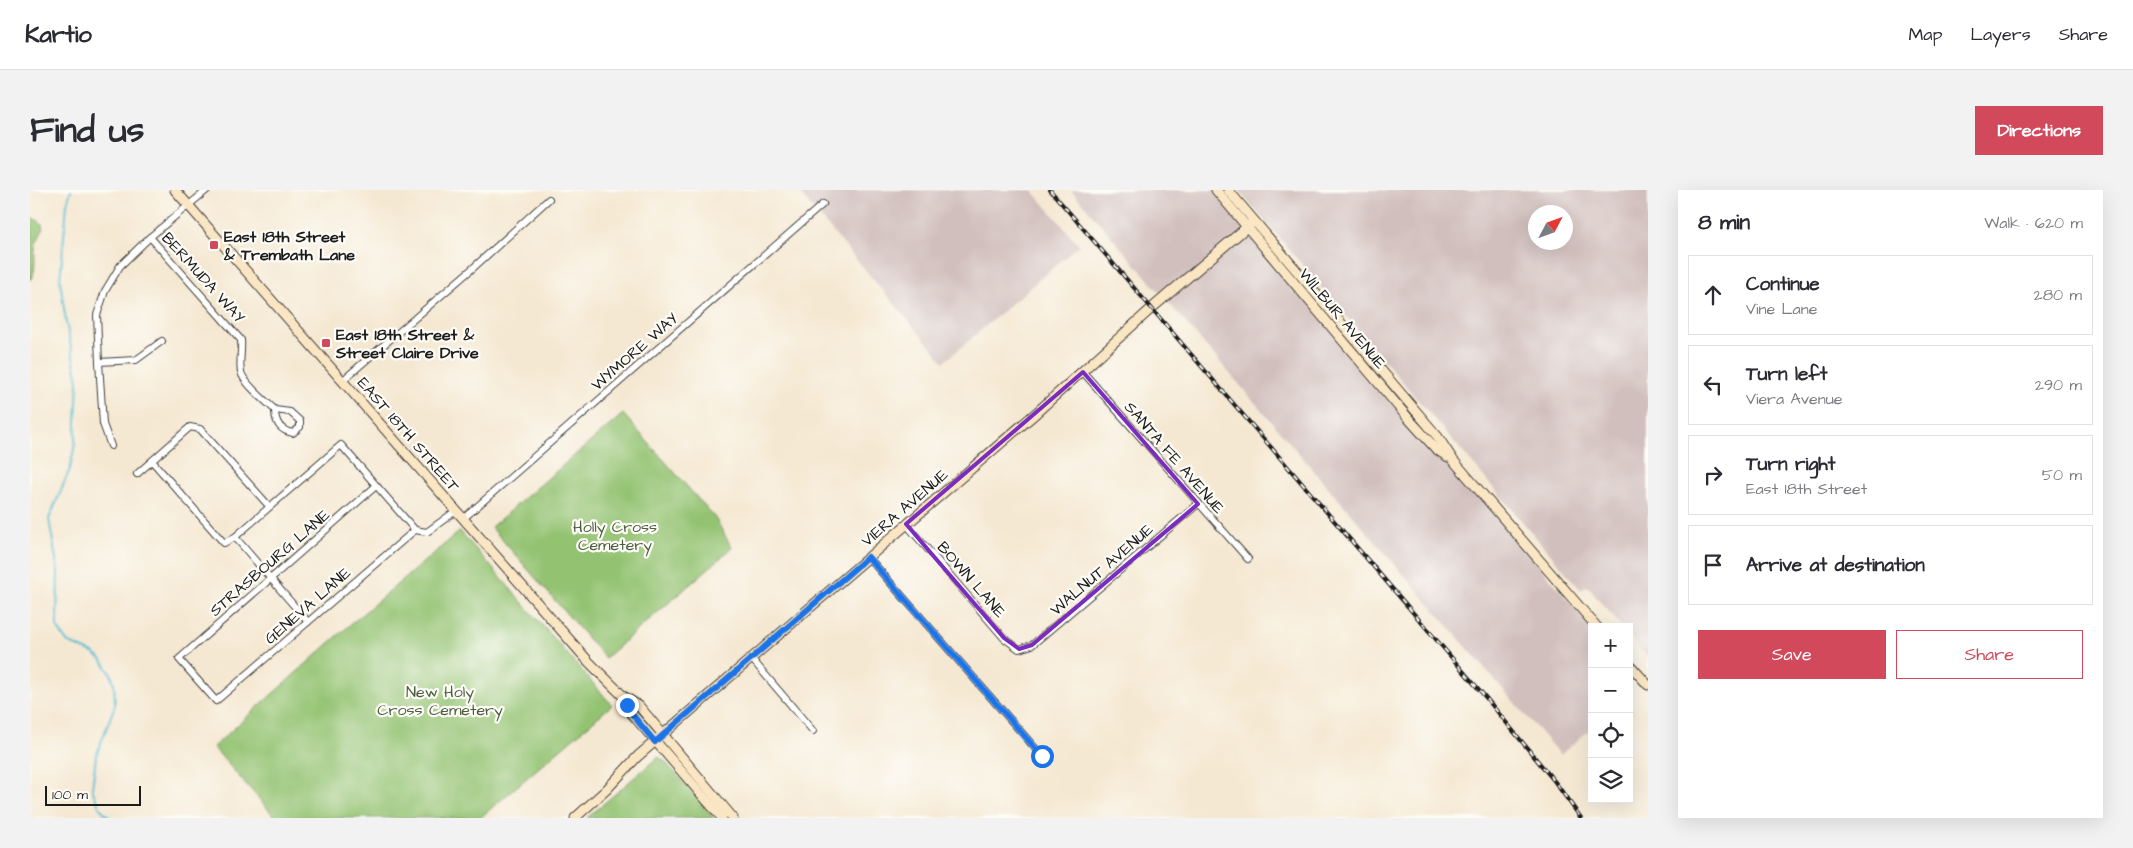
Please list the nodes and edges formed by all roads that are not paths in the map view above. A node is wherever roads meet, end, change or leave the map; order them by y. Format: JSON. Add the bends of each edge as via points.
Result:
{"nodes":[{"id":1,"x":176,"y":190,"type":"edge"},
{"id":2,"x":207,"y":190,"type":"edge"},
{"id":3,"x":1216,"y":190,"type":"edge"},
{"id":4,"x":1228,"y":190,"type":"edge"},
{"id":5,"x":548,"y":199,"type":"dead end"},
{"id":6,"x":823,"y":204,"type":"dead end"},
{"id":7,"x":188,"y":206,"type":"junction"},
{"id":8,"x":1254,"y":221,"type":"junction"},
{"id":9,"x":1247,"y":227,"type":"junction"},
{"id":10,"x":150,"y":237,"type":"junction"},
{"id":11,"x":162,"y":341,"type":"dead end"},
{"id":12,"x":1369,"y":356,"type":"junction"},
{"id":13,"x":99,"y":362,"type":"junction"},
{"id":14,"x":1360,"y":362,"type":"junction"},
{"id":15,"x":1083,"y":372,"type":"junction"},
{"id":16,"x":342,"y":380,"type":"junction"},
{"id":17,"x":275,"y":410,"type":"dead end"},
{"id":18,"x":111,"y":446,"type":"dead end"},
{"id":19,"x":1453,"y":460,"type":"junction"},
{"id":20,"x":152,"y":461,"type":"junction"},
{"id":21,"x":137,"y":474,"type":"dead end"},
{"id":22,"x":376,"y":486,"type":"junction"},
{"id":23,"x":1198,"y":504,"type":"junction"},
{"id":24,"x":269,"y":506,"type":"junction"},
{"id":25,"x":457,"y":510,"type":"junction"},
{"id":26,"x":464,"y":518,"type":"junction"},
{"id":27,"x":906,"y":524,"type":"junction"},
{"id":28,"x":415,"y":530,"type":"junction"},
{"id":29,"x":235,"y":537,"type":"junction"},
{"id":30,"x":868,"y":557,"type":"junction"},
{"id":31,"x":1248,"y":560,"type":"dead end"},
{"id":32,"x":271,"y":578,"type":"junction"},
{"id":33,"x":308,"y":622,"type":"junction"},
{"id":34,"x":1594,"y":623,"type":"edge"},
{"id":35,"x":1019,"y":649,"type":"joint"},
{"id":36,"x":751,"y":658,"type":"junction"},
{"id":37,"x":1633,"y":668,"type":"edge"},
{"id":38,"x":1648,"y":685,"type":"edge"},
{"id":39,"x":623,"y":696,"type":"junction"},
{"id":40,"x":216,"y":701,"type":"joint"},
{"id":41,"x":813,"y":731,"type":"dead end"},
{"id":42,"x":663,"y":735,"type":"junction"},
{"id":43,"x":655,"y":742,"type":"junction"},
{"id":44,"x":1042,"y":756,"type":"dead end"},
{"id":45,"x":575,"y":818,"type":"edge"},
{"id":46,"x":722,"y":818,"type":"edge"},
{"id":47,"x":733,"y":818,"type":"edge"}],
"edges":[{"from":1,"to":7,"type":"main road","name":"EAST 18TH STREET"},
{"from":2,"to":7,"type":"street"},
{"from":3,"to":9,"type":"main road","name":"WILBUR AVENUE"},
{"from":4,"to":8,"type":"main road","name":"WILBUR AVENUE"},
{"from":5,"to":16,"type":"street"},
{"from":6,"to":26,"type":"street","name":"WYMORE WAY"},
{"from":7,"to":10,"type":"street"},
{"from":7,"to":16,"type":"main road","name":"EAST 18TH STREET"},
{"from":8,"to":9,"type":"main road","name":"VIERA AVENUE"},
{"from":8,"to":12,"type":"main road","name":"WILBUR AVENUE"},
{"from":9,"to":14,"type":"main road","name":"WILBUR AVENUE"},
{"from":9,"to":15,"type":"main road","name":"VIERA AVENUE","via":[[1158,302]]},
{"from":10,"to":13,"type":"street","via":[[120,266],[105,291],[98,315]]},
{"from":10,"to":17,"type":"street","name":"BERMUDA WAY","via":[[242,340],[240,371]]},
{"from":11,"to":13,"type":"street","via":[[136,360]]},
{"from":12,"to":14,"type":"main road"},
{"from":12,"to":19,"type":"main road","name":"WILBUR AVENUE"},
{"from":13,"to":18,"type":"street","via":[[103,424]]},
{"from":14,"to":19,"type":"main road","name":"WILBUR AVENUE","via":[[1436,449]]},
{"from":15,"to":23,"type":"street","name":"SANTA FE AVENUE"},
{"from":15,"to":27,"type":"main road","name":"VIERA AVENUE"},
{"from":16,"to":25,"type":"main road","name":"EAST 18TH STREET"},
{"from":19,"to":34,"type":"main road","name":"WILBUR AVENUE"},
{"from":20,"to":21,"type":"street"},
{"from":20,"to":24,"type":"street","via":[[190,428],[200,429]]},
{"from":20,"to":29,"type":"street","via":[[224,543]]},
{"from":22,"to":24,"type":"street","via":[[341,445]]},
{"from":22,"to":28,"type":"street"},
{"from":22,"to":32,"type":"street","name":"STRASBOURG LANE"},
{"from":23,"to":31,"type":"street","name":"SANTA FE AVENUE"},
{"from":23,"to":35,"type":"street","name":"WALNUT AVENUE","via":[[1032,645]]},
{"from":24,"to":29,"type":"street"},
{"from":25,"to":26,"type":"main road","name":"EAST 18TH STREET"},
{"from":25,"to":28,"type":"street","via":[[427,532]]},
{"from":26,"to":39,"type":"main road","name":"EAST 18TH STREET","via":[[588,662]]},
{"from":27,"to":30,"type":"main road","name":"VIERA AVENUE"},
{"from":27,"to":35,"type":"street","name":"BOWN LANE","via":[[1004,638]]},
{"from":28,"to":33,"type":"street","name":"GENEVA LANE"},
{"from":29,"to":32,"type":"street"},
{"from":30,"to":36,"type":"main road","name":"VIERA AVENUE"},
{"from":30,"to":44,"type":"street"},
{"from":32,"to":33,"type":"street"},
{"from":32,"to":40,"type":"street","name":"STRASBOURG LANE","via":[[179,659]]},
{"from":33,"to":40,"type":"street","name":"GENEVA LANE"},
{"from":36,"to":41,"type":"street"},
{"from":36,"to":42,"type":"main road","name":"VIERA AVENUE"},
{"from":37,"to":38,"type":"main road"},
{"from":39,"to":42,"type":"main road","name":"EAST 18TH STREET","via":[[639,706]]},
{"from":39,"to":43,"type":"main road","name":"EAST 18TH STREET","via":[[631,713]]},
{"from":42,"to":43,"type":"main road","name":"VIERA AVENUE"},
{"from":42,"to":47,"type":"main road","name":"EAST 18TH STREET"},
{"from":43,"to":45,"type":"main road","name":"VIERA AVENUE"},
{"from":43,"to":46,"type":"main road","name":"EAST 18TH STREET"}]}
